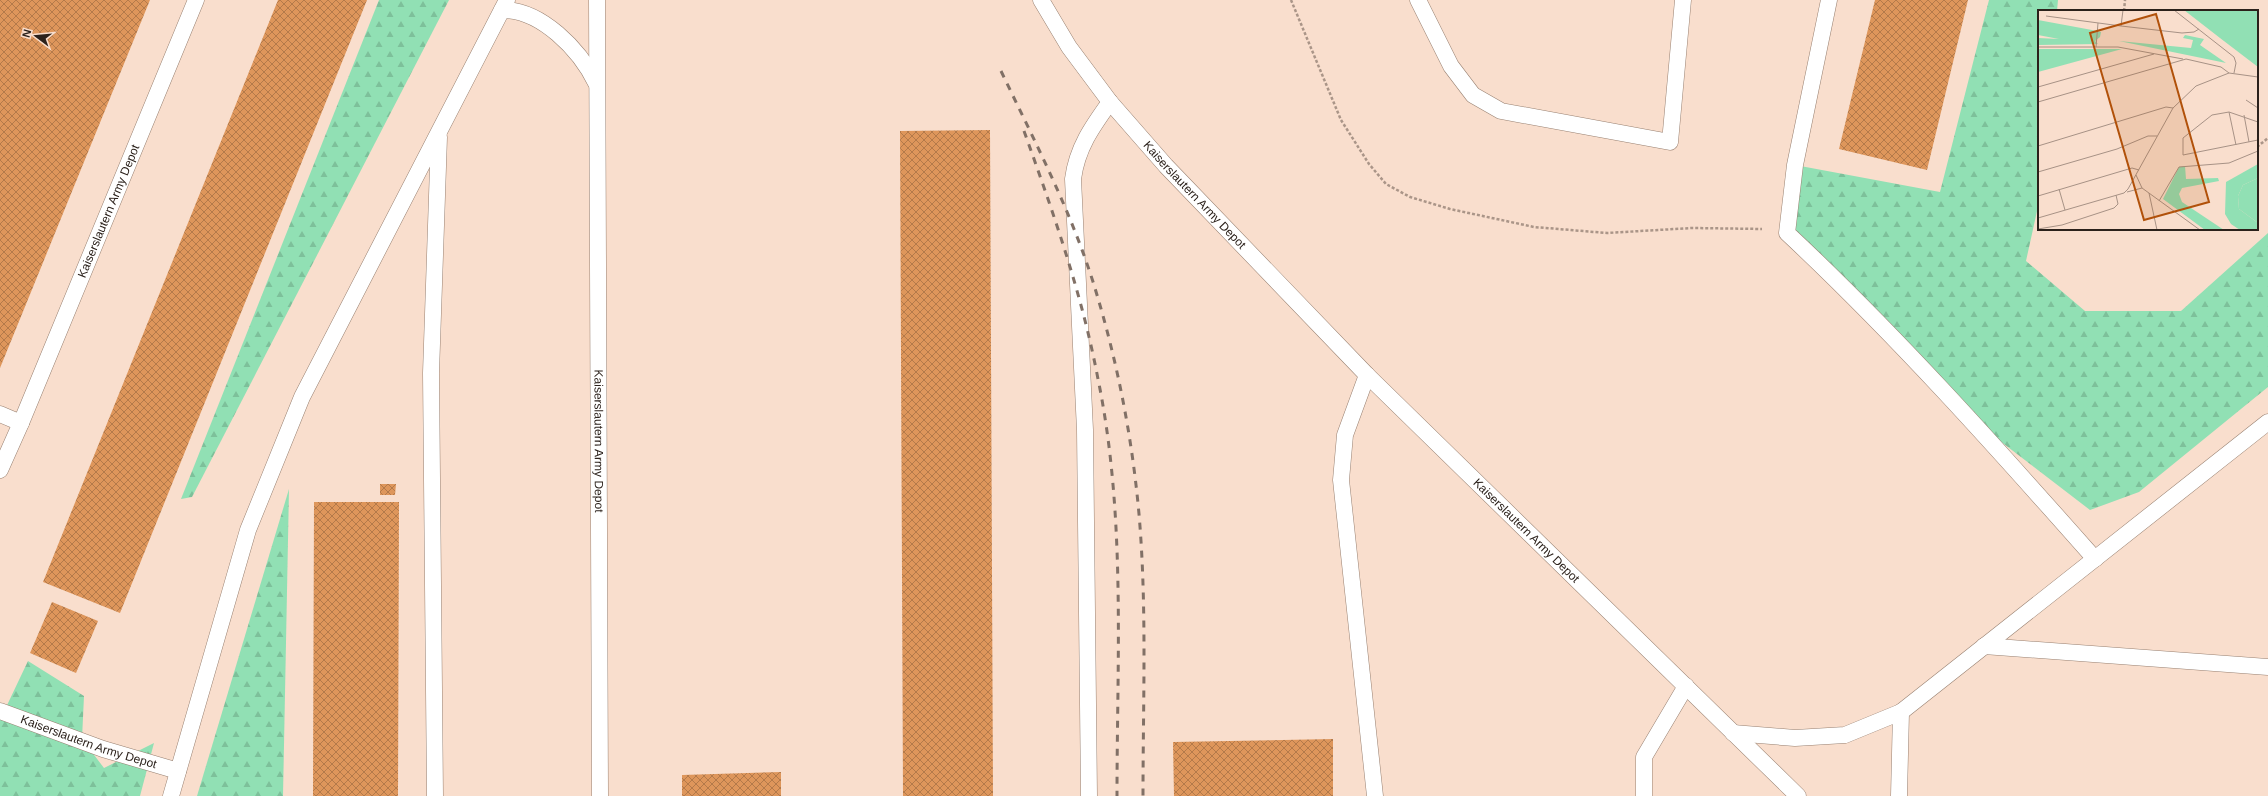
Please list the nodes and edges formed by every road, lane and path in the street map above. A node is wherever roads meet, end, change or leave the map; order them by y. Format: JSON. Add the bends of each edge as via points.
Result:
{"nodes":[{"id":1,"x":196,"y":0,"type":"edge"},
{"id":2,"x":597,"y":0,"type":"edge"},
{"id":3,"x":1041,"y":0,"type":"edge"},
{"id":4,"x":1292,"y":0,"type":"edge"},
{"id":5,"x":1418,"y":0,"type":"edge"},
{"id":6,"x":1683,"y":0,"type":"edge"},
{"id":7,"x":1829,"y":0,"type":"edge"},
{"id":8,"x":2125,"y":0,"type":"edge"},
{"id":9,"x":505,"y":5,"type":"edge"},
{"id":10,"x":2124,"y":10,"type":"edge"},
{"id":11,"x":598,"y":87,"type":"junction"},
{"id":12,"x":1110,"y":102,"type":"junction"},
{"id":13,"x":439,"y":131,"type":"junction"},
{"id":14,"x":2268,"y":138,"type":"edge"},
{"id":15,"x":2258,"y":145,"type":"edge"},
{"id":16,"x":1787,"y":233,"type":"junction"},
{"id":17,"x":1367,"y":374,"type":"junction"},
{"id":18,"x":0,"y":414,"type":"edge"},
{"id":19,"x":2268,"y":422,"type":"edge"},
{"id":20,"x":21,"y":423,"type":"junction"},
{"id":21,"x":0,"y":470,"type":"edge"},
{"id":22,"x":2095,"y":559,"type":"junction"},
{"id":23,"x":1984,"y":646,"type":"junction"},
{"id":24,"x":2268,"y":667,"type":"edge"},
{"id":25,"x":1686,"y":686,"type":"junction"},
{"id":26,"x":0,"y":711,"type":"edge"},
{"id":27,"x":1901,"y":712,"type":"junction"},
{"id":28,"x":1733,"y":733,"type":"junction"},
{"id":29,"x":178,"y":771,"type":"junction"},
{"id":30,"x":171,"y":796,"type":"edge"},
{"id":31,"x":435,"y":796,"type":"edge"},
{"id":32,"x":600,"y":796,"type":"edge"},
{"id":33,"x":1089,"y":796,"type":"edge"},
{"id":34,"x":1375,"y":796,"type":"edge"},
{"id":35,"x":1644,"y":796,"type":"edge"},
{"id":36,"x":1798,"y":796,"type":"edge"},
{"id":37,"x":1899,"y":796,"type":"edge"}],
"edges":[{"from":1,"to":20,"type":"lane","name":"Kaiserslautern Army Depot"},
{"from":2,"to":11,"type":"lane","name":"Kaiserslautern Army Depot"},
{"from":3,"to":12,"type":"lane","name":"Kaiserslautern Army Depot","via":[[1069,47]]},
{"from":4,"to":16,"type":"path","via":[[1340,120],[1369,164],[1386,184],[1410,197],[1450,209],[1541,228],[1607,233],[1752,228]]},
{"from":5,"to":6,"type":"lane","via":[[1451,66],[1473,95],[1508,112],[1670,142]]},
{"from":7,"to":16,"type":"lane","via":[[1795,165]]},
{"from":8,"to":10,"type":"path"},
{"from":9,"to":11,"type":"lane","name":"Kaiserslautern Army Depot","via":[[526,13],[574,49]]},
{"from":9,"to":13,"type":"lane"},
{"from":11,"to":32,"type":"lane","name":"Kaiserslautern Army Depot"},
{"from":12,"to":17,"type":"lane","name":"Kaiserslautern Army Depot","via":[[1166,166]]},
{"from":12,"to":33,"type":"lane","via":[[1086,135],[1075,163],[1073,179],[1085,430]]},
{"from":13,"to":29,"type":"lane","via":[[302,396],[248,530]]},
{"from":13,"to":31,"type":"lane","via":[[431,373]]},
{"from":14,"to":15,"type":"path"},
{"from":16,"to":22,"type":"lane","via":[[1970,418]]},
{"from":17,"to":25,"type":"lane","name":"Kaiserslautern Army Depot"},
{"from":17,"to":34,"type":"lane","via":[[1345,435],[1341,480]]},
{"from":18,"to":20,"type":"lane"},
{"from":19,"to":22,"type":"lane"},
{"from":20,"to":21,"type":"lane","name":"Kaiserslautern Army Depot"},
{"from":22,"to":23,"type":"lane"},
{"from":23,"to":24,"type":"lane"},
{"from":23,"to":27,"type":"lane"},
{"from":25,"to":28,"type":"lane","name":"Kaiserslautern Army Depot"},
{"from":25,"to":35,"type":"lane","via":[[1644,757]]},
{"from":26,"to":29,"type":"lane","name":"Kaiserslautern Army Depot","via":[[103,749]]},
{"from":27,"to":28,"type":"lane","via":[[1845,736],[1795,738]]},
{"from":27,"to":37,"type":"lane"},
{"from":28,"to":36,"type":"lane","name":"Kaiserslautern Army Depot"},
{"from":29,"to":30,"type":"lane"}]}
